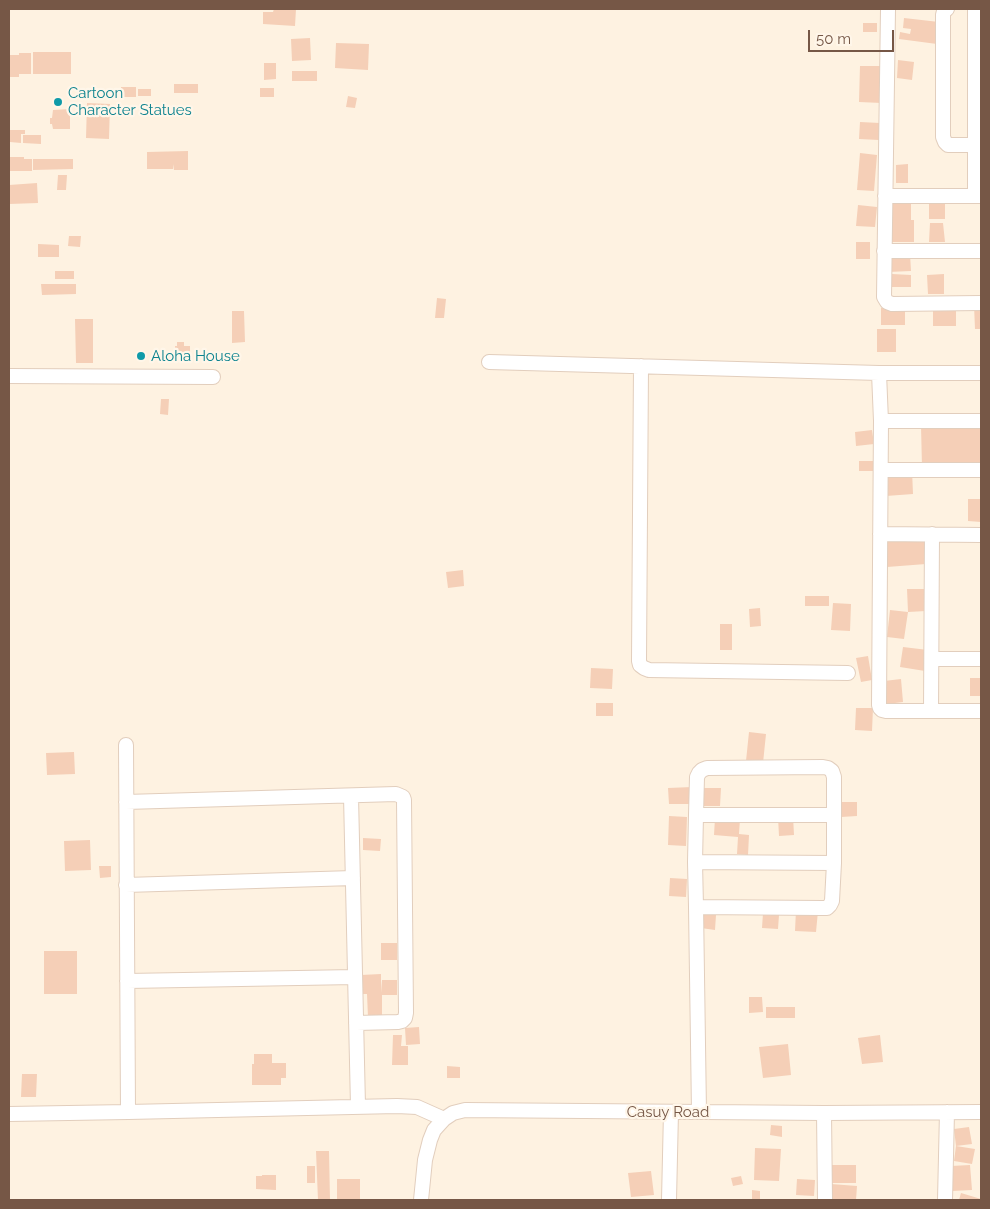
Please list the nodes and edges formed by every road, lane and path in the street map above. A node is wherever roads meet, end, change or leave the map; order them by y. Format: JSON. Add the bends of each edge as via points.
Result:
{"nodes":[{"id":1,"x":888,"y":9,"type":"edge"},
{"id":2,"x":947,"y":9,"type":"edge"},
{"id":3,"x":975,"y":9,"type":"edge"},
{"id":4,"x":975,"y":145,"type":"junction"},
{"id":5,"x":885,"y":196,"type":"junction"},
{"id":6,"x":978,"y":196,"type":"edge"},
{"id":7,"x":884,"y":251,"type":"junction"},
{"id":8,"x":981,"y":251,"type":"edge"},
{"id":9,"x":981,"y":303,"type":"edge"},
{"id":10,"x":489,"y":362,"type":"dead end"},
{"id":11,"x":641,"y":366,"type":"junction"},
{"id":12,"x":879,"y":373,"type":"junction"},
{"id":13,"x":981,"y":373,"type":"edge"},
{"id":14,"x":9,"y":376,"type":"edge"},
{"id":15,"x":213,"y":377,"type":"dead end"},
{"id":16,"x":881,"y":420,"type":"junction"},
{"id":17,"x":981,"y":421,"type":"edge"},
{"id":18,"x":881,"y":470,"type":"junction"},
{"id":19,"x":981,"y":470,"type":"edge"},
{"id":20,"x":880,"y":534,"type":"junction"},
{"id":21,"x":932,"y":534,"type":"junction"},
{"id":22,"x":981,"y":535,"type":"edge"},
{"id":23,"x":932,"y":659,"type":"junction"},
{"id":24,"x":981,"y":659,"type":"edge"},
{"id":25,"x":848,"y":673,"type":"dead end"},
{"id":26,"x":931,"y":711,"type":"junction"},
{"id":27,"x":981,"y":711,"type":"edge"},
{"id":28,"x":126,"y":745,"type":"dead end"},
{"id":29,"x":352,"y":796,"type":"junction"},
{"id":30,"x":126,"y":802,"type":"junction"},
{"id":31,"x":696,"y":814,"type":"junction"},
{"id":32,"x":834,"y":815,"type":"junction"},
{"id":33,"x":695,"y":862,"type":"junction"},
{"id":34,"x":834,"y":862,"type":"junction"},
{"id":35,"x":353,"y":878,"type":"junction"},
{"id":36,"x":126,"y":885,"type":"junction"},
{"id":37,"x":696,"y":907,"type":"junction"},
{"id":38,"x":355,"y":977,"type":"junction"},
{"id":39,"x":127,"y":981,"type":"junction"},
{"id":40,"x":356,"y":1024,"type":"junction"},
{"id":41,"x":358,"y":1106,"type":"junction"},
{"id":42,"x":128,"y":1112,"type":"junction"},
{"id":43,"x":671,"y":1112,"type":"junction"},
{"id":44,"x":699,"y":1112,"type":"junction"},
{"id":45,"x":947,"y":1112,"type":"junction"},
{"id":46,"x":981,"y":1112,"type":"edge"},
{"id":47,"x":824,"y":1113,"type":"junction"},
{"id":48,"x":9,"y":1114,"type":"edge"},
{"id":49,"x":444,"y":1119,"type":"junction"},
{"id":50,"x":421,"y":1200,"type":"edge"},
{"id":51,"x":669,"y":1200,"type":"edge"},
{"id":52,"x":824,"y":1200,"type":"edge"},
{"id":53,"x":945,"y":1200,"type":"edge"}],
"edges":[{"from":1,"to":5,"type":"street"},
{"from":2,"to":4,"type":"street","via":[[943,15],[943,137],[948,145]]},
{"from":3,"to":4,"type":"street"},
{"from":4,"to":6,"type":"street"},
{"from":5,"to":6,"type":"street"},
{"from":5,"to":7,"type":"street"},
{"from":7,"to":8,"type":"street"},
{"from":7,"to":9,"type":"street","via":[[884,297],[889,304]]},
{"from":10,"to":11,"type":"street"},
{"from":11,"to":12,"type":"street"},
{"from":11,"to":25,"type":"street","via":[[640,665],[649,670]]},
{"from":12,"to":13,"type":"street"},
{"from":12,"to":16,"type":"street"},
{"from":14,"to":15,"type":"street"},
{"from":16,"to":17,"type":"street"},
{"from":16,"to":18,"type":"street"},
{"from":18,"to":19,"type":"street"},
{"from":18,"to":20,"type":"street"},
{"from":20,"to":21,"type":"street"},
{"from":20,"to":26,"type":"street","via":[[879,705],[886,711]]},
{"from":21,"to":22,"type":"street"},
{"from":21,"to":23,"type":"street"},
{"from":23,"to":24,"type":"street"},
{"from":23,"to":26,"type":"street"},
{"from":26,"to":27,"type":"street"},
{"from":28,"to":30,"type":"street"},
{"from":29,"to":30,"type":"street"},
{"from":29,"to":35,"type":"street"},
{"from":29,"to":40,"type":"street","via":[[396,794],[404,800],[405,1018],[398,1022]]},
{"from":30,"to":36,"type":"street"},
{"from":31,"to":32,"type":"street"},
{"from":31,"to":32,"type":"street","via":[[697,777],[707,768],[823,767],[832,771],[834,777]]},
{"from":31,"to":33,"type":"street"},
{"from":32,"to":34,"type":"street"},
{"from":33,"to":34,"type":"street"},
{"from":33,"to":37,"type":"street"},
{"from":34,"to":37,"type":"street","via":[[832,901],[827,908]]},
{"from":35,"to":36,"type":"street"},
{"from":35,"to":38,"type":"street"},
{"from":36,"to":39,"type":"street"},
{"from":37,"to":44,"type":"street"},
{"from":38,"to":39,"type":"street"},
{"from":38,"to":40,"type":"street"},
{"from":39,"to":42,"type":"street"},
{"from":40,"to":41,"type":"street"},
{"from":41,"to":42,"type":"street"},
{"from":41,"to":49,"type":"street","via":[[407,1106],[426,1110]]},
{"from":42,"to":48,"type":"street"},
{"from":43,"to":44,"type":"street","name":"Casuy Road"},
{"from":43,"to":49,"type":"street","name":"Casuy Road","via":[[465,1110]]},
{"from":43,"to":51,"type":"street"},
{"from":44,"to":47,"type":"street","name":"Casuy Road"},
{"from":45,"to":46,"type":"street","name":"Casuy Road"},
{"from":45,"to":47,"type":"street","name":"Casuy Road"},
{"from":45,"to":53,"type":"street"},
{"from":47,"to":52,"type":"street"},
{"from":49,"to":50,"type":"street","via":[[434,1130],[424,1160]]}]}
